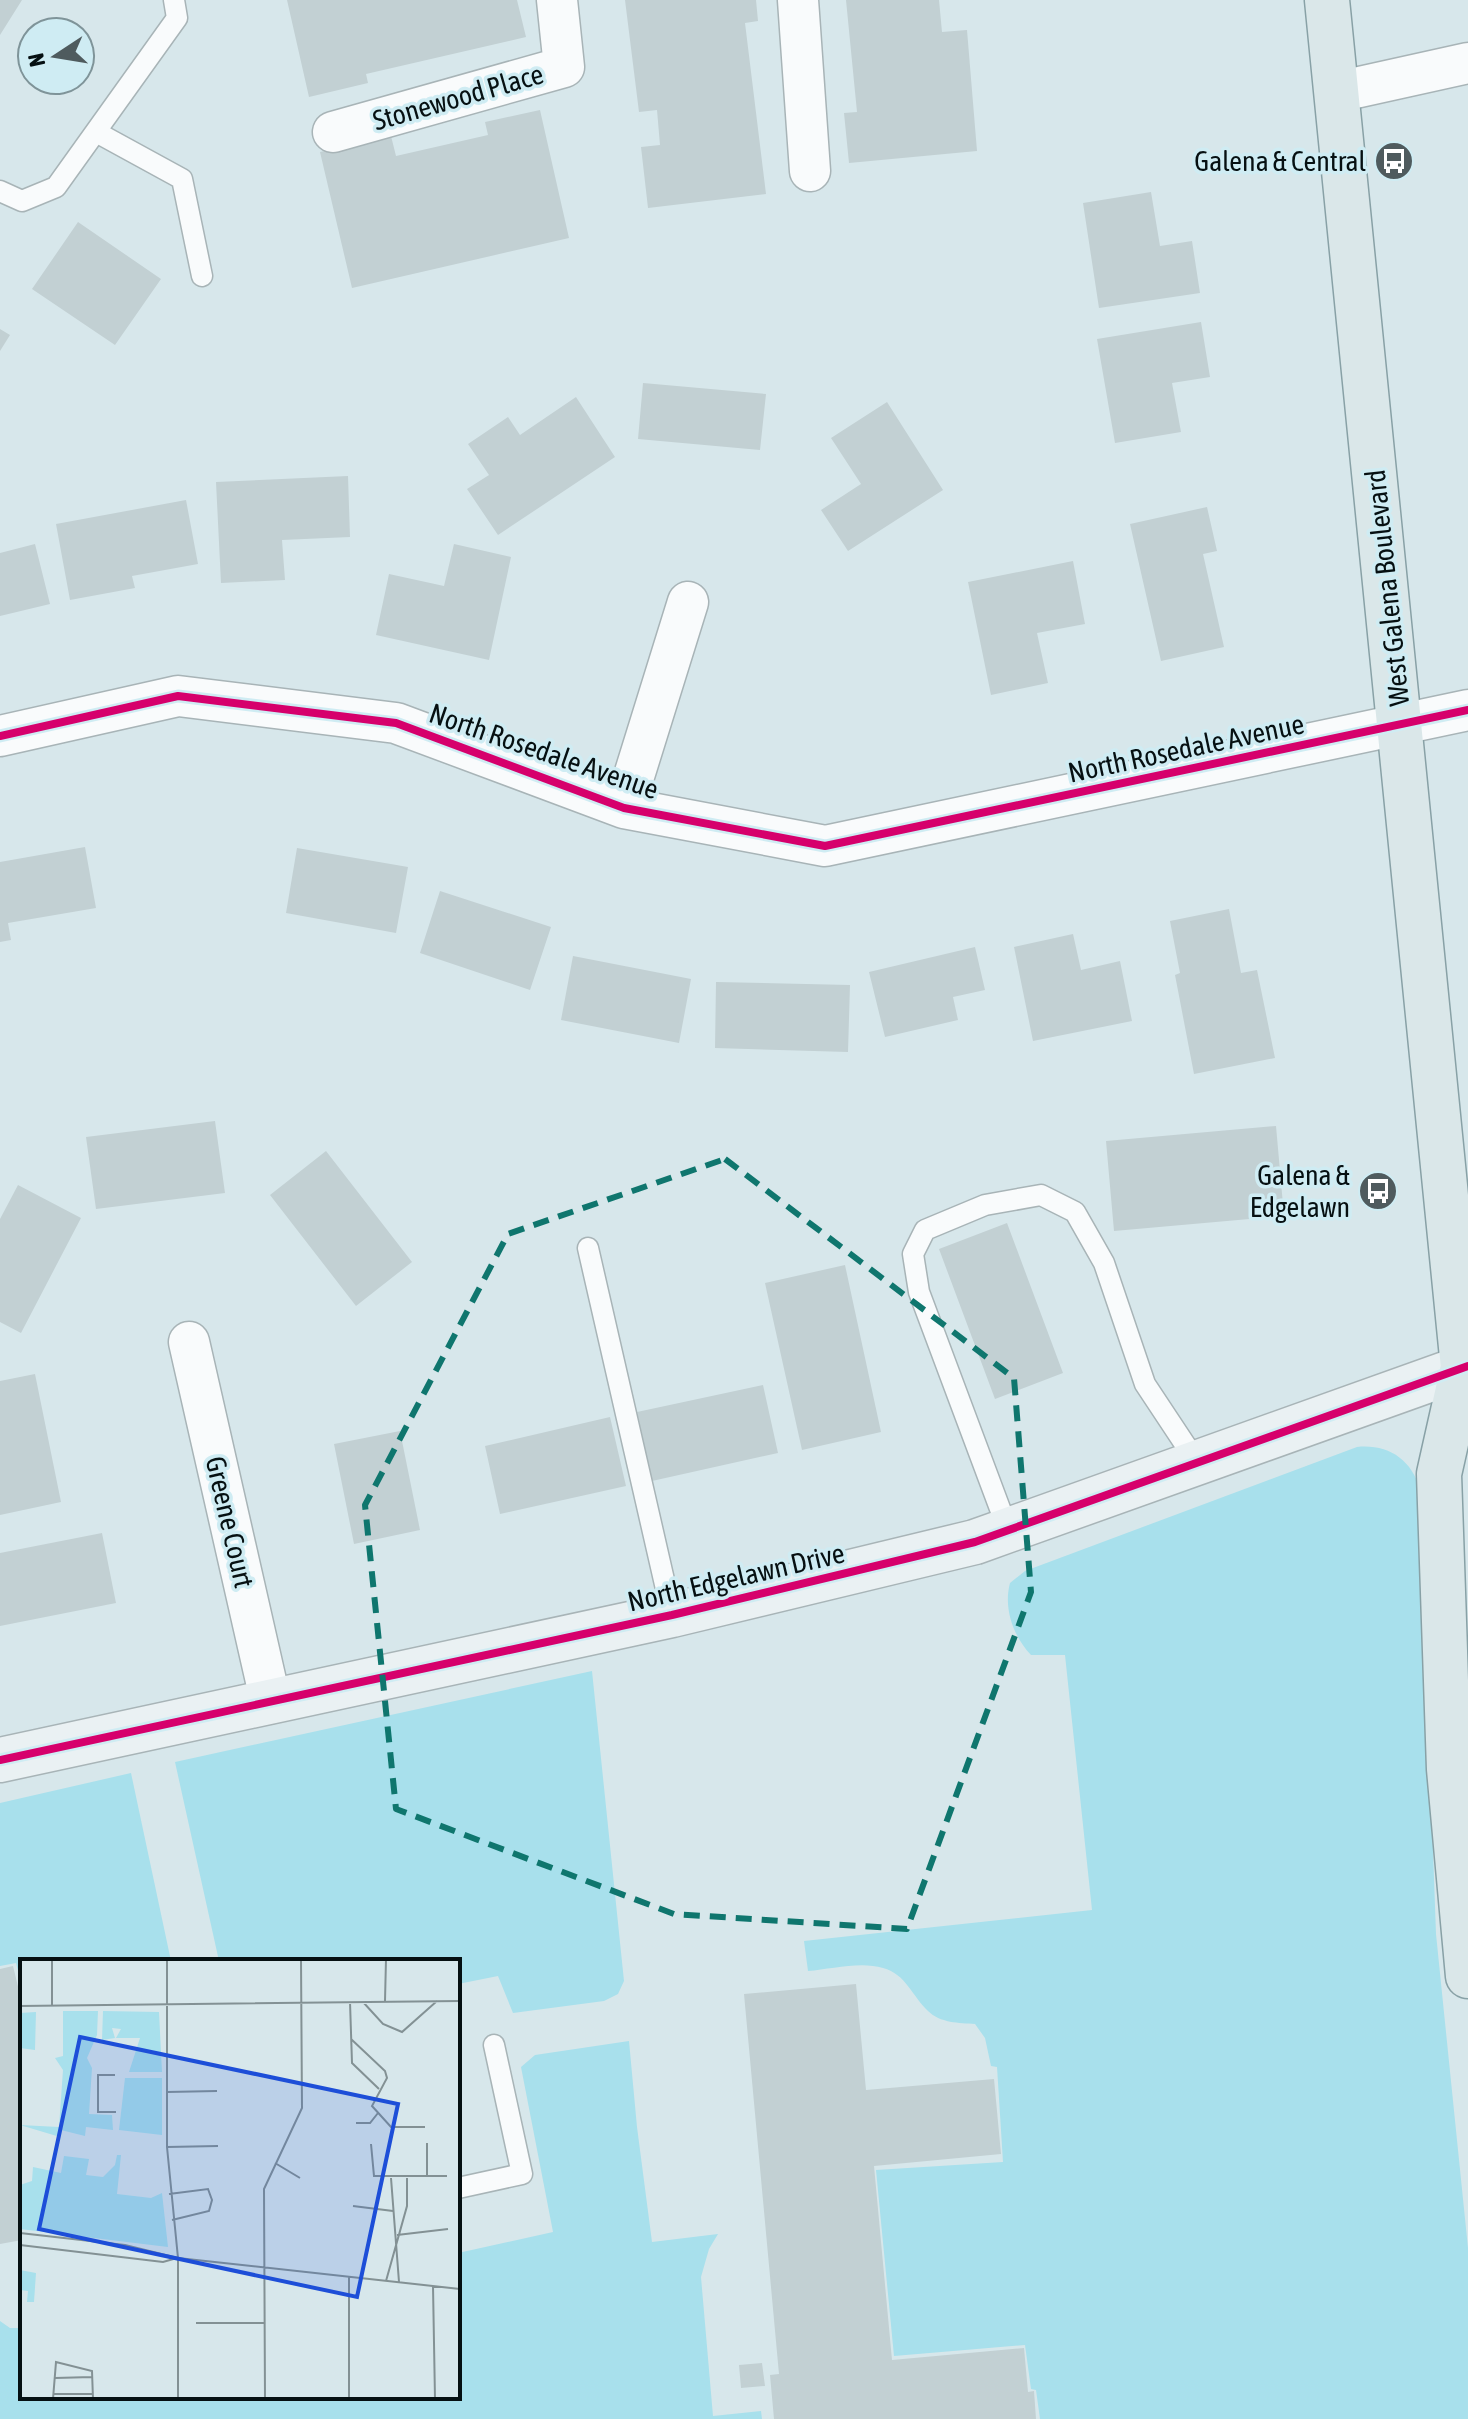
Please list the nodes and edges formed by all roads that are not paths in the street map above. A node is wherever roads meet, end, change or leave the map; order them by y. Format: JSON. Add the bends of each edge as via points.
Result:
{"nodes":[{"id":1,"x":174,"y":0,"type":"edge"},
{"id":2,"x":557,"y":0,"type":"edge"},
{"id":3,"x":798,"y":0,"type":"edge"},
{"id":4,"x":1327,"y":0,"type":"edge"},
{"id":5,"x":1468,"y":63,"type":"edge"},
{"id":6,"x":1337,"y":92,"type":"junction"},
{"id":7,"x":96,"y":132,"type":"junction"},
{"id":8,"x":333,"y":132,"type":"dead end"},
{"id":9,"x":810,"y":171,"type":"dead end"},
{"id":10,"x":0,"y":191,"type":"edge"},
{"id":11,"x":202,"y":276,"type":"dead end"},
{"id":12,"x":688,"y":602,"type":"dead end"},
{"id":13,"x":1468,"y":710,"type":"edge"},
{"id":14,"x":1401,"y":725,"type":"junction"},
{"id":15,"x":0,"y":736,"type":"edge"},
{"id":16,"x":624,"y":808,"type":"junction"},
{"id":17,"x":588,"y":1248,"type":"dead end"},
{"id":18,"x":189,"y":1342,"type":"dead end"},
{"id":19,"x":1466,"y":1370,"type":"edge"},
{"id":20,"x":1198,"y":1464,"type":"junction"},
{"id":21,"x":1008,"y":1530,"type":"junction"},
{"id":22,"x":672,"y":1615,"type":"junction"},
{"id":23,"x":271,"y":1703,"type":"junction"},
{"id":24,"x":0,"y":1760,"type":"edge"},
{"id":25,"x":1468,"y":1976,"type":"edge"},
{"id":26,"x":494,"y":2045,"type":"dead end"},
{"id":27,"x":460,"y":2188,"type":"edge"}],
"edges":[{"from":1,"to":7,"type":"lane","via":[[177,18]]},
{"from":2,"to":8,"type":"street","name":"Stonewood Place","via":[[564,67]]},
{"from":3,"to":9,"type":"street"},
{"from":4,"to":6,"type":"main road","name":"West Galena Boulevard"},
{"from":5,"to":6,"type":"street"},
{"from":6,"to":14,"type":"main road","name":"West Galena Boulevard"},
{"from":7,"to":10,"type":"lane","via":[[56,187],[22,201]]},
{"from":7,"to":11,"type":"lane","via":[[182,179]]},
{"from":12,"to":16,"type":"street"},
{"from":13,"to":14,"type":"street","name":"North Rosedale Avenue"},
{"from":14,"to":16,"type":"street","name":"North Rosedale Avenue","via":[[825,846]]},
{"from":14,"to":19,"type":"main road","name":"West Galena Boulevard"},
{"from":15,"to":16,"type":"street","name":"North Rosedale Avenue","via":[[178,696],[396,723]]},
{"from":17,"to":22,"type":"lane"},
{"from":18,"to":23,"type":"street","name":"Greene Court"},
{"from":19,"to":20,"type":"street","name":"North Edgelawn Drive"},
{"from":19,"to":25,"type":"main road","name":"West Galena Boulevard","via":[[1439,1474],[1449,1769]]},
{"from":20,"to":21,"type":"street","name":"North Edgelawn Drive"},
{"from":20,"to":21,"type":"lane","via":[[1145,1384],[1104,1263],[1075,1212],[1041,1195],[985,1205],[925,1230],[913,1254],[919,1292]]},
{"from":21,"to":22,"type":"street","name":"North Edgelawn Drive"},
{"from":22,"to":23,"type":"street","name":"North Edgelawn Drive"},
{"from":23,"to":24,"type":"street","name":"North Edgelawn Drive"},
{"from":26,"to":27,"type":"lane","via":[[522,2174]]}]}
